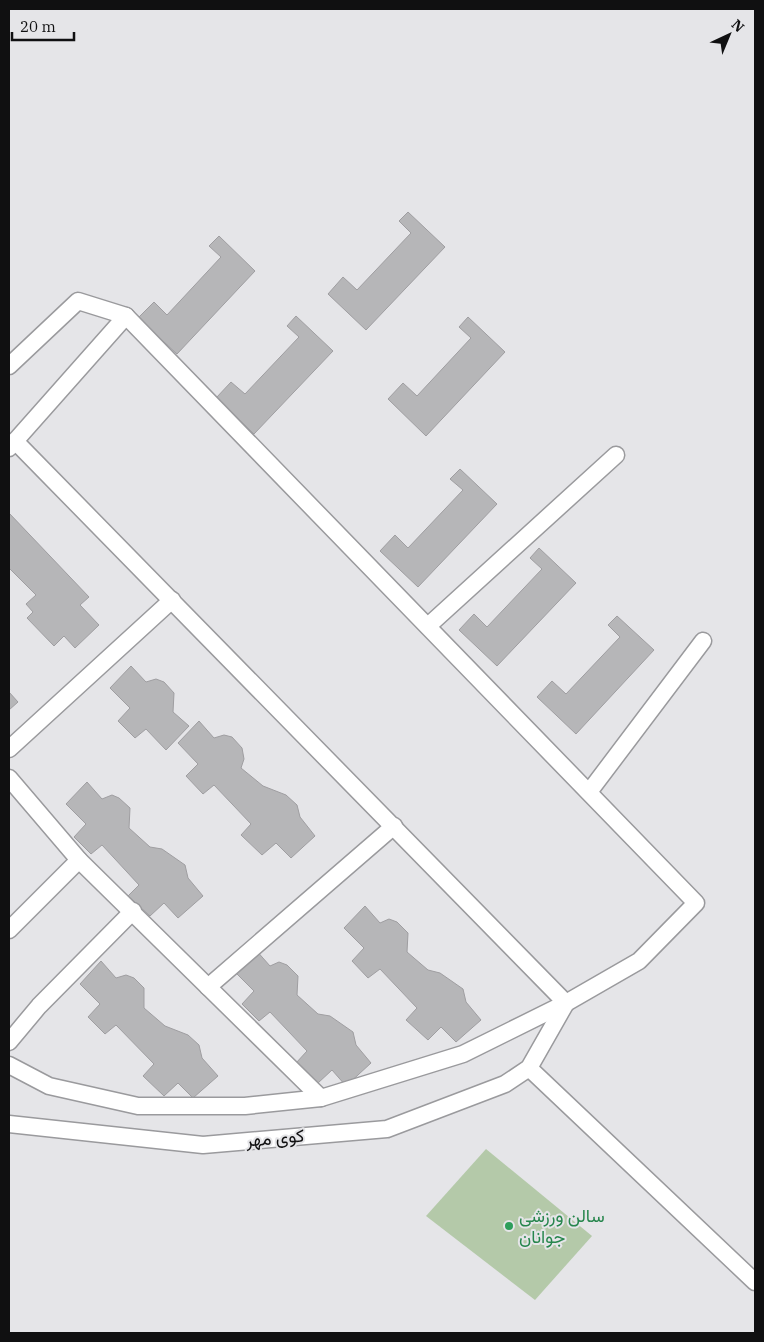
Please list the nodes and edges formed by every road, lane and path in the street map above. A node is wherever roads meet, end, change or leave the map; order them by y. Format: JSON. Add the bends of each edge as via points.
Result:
{"nodes":[{"id":1,"x":126,"y":316,"type":"junction"},
{"id":2,"x":9,"y":366,"type":"edge"},
{"id":3,"x":12,"y":445,"type":"edge"},
{"id":4,"x":616,"y":455,"type":"dead end"},
{"id":5,"x":172,"y":600,"type":"junction"},
{"id":6,"x":428,"y":626,"type":"junction"},
{"id":7,"x":703,"y":641,"type":"dead end"},
{"id":8,"x":9,"y":749,"type":"edge"},
{"id":9,"x":9,"y":778,"type":"edge"},
{"id":10,"x":589,"y":792,"type":"junction"},
{"id":11,"x":394,"y":826,"type":"junction"},
{"id":12,"x":79,"y":860,"type":"junction"},
{"id":13,"x":133,"y":912,"type":"junction"},
{"id":14,"x":9,"y":930,"type":"edge"},
{"id":15,"x":208,"y":987,"type":"junction"},
{"id":16,"x":566,"y":1003,"type":"junction"},
{"id":17,"x":9,"y":1042,"type":"edge"},
{"id":18,"x":9,"y":1065,"type":"edge"},
{"id":19,"x":529,"y":1068,"type":"junction"},
{"id":20,"x":321,"y":1098,"type":"junction"},
{"id":21,"x":9,"y":1124,"type":"edge"},
{"id":22,"x":755,"y":1282,"type":"edge"}],
"edges":[{"from":1,"to":2,"type":"street","via":[[78,301]]},
{"from":1,"to":3,"type":"street"},
{"from":1,"to":6,"type":"street"},
{"from":3,"to":5,"type":"street"},
{"from":4,"to":6,"type":"street"},
{"from":5,"to":8,"type":"street"},
{"from":5,"to":11,"type":"street"},
{"from":6,"to":10,"type":"street"},
{"from":7,"to":10,"type":"street"},
{"from":9,"to":12,"type":"street"},
{"from":10,"to":16,"type":"street","via":[[696,903],[639,961]]},
{"from":11,"to":15,"type":"street"},
{"from":11,"to":16,"type":"street"},
{"from":12,"to":13,"type":"street"},
{"from":12,"to":14,"type":"street"},
{"from":13,"to":15,"type":"street"},
{"from":13,"to":17,"type":"street","via":[[39,1006]]},
{"from":15,"to":20,"type":"street"},
{"from":16,"to":19,"type":"street"},
{"from":16,"to":20,"type":"street","via":[[463,1054]]},
{"from":18,"to":20,"type":"street","via":[[49,1086],[138,1106],[245,1106]]},
{"from":19,"to":21,"type":"street","name":"کوی مهر","via":[[504,1084],[387,1129],[204,1144]]},
{"from":19,"to":22,"type":"street"}]}
